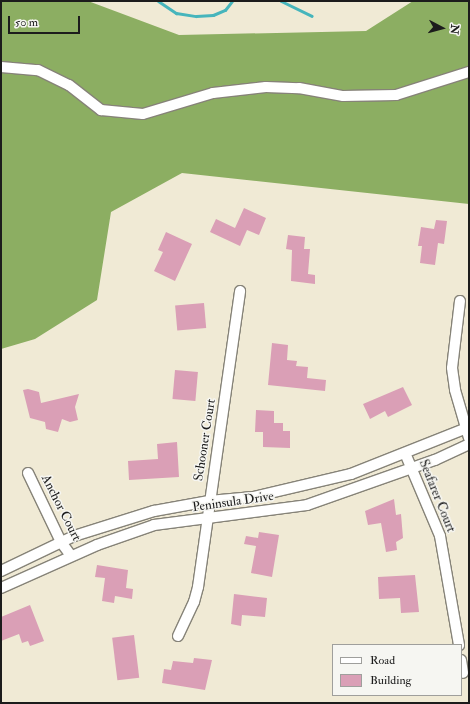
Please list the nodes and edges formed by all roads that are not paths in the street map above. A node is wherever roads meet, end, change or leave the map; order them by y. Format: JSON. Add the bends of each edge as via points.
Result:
{"nodes":[{"id":1,"x":1,"y":67,"type":"edge"},
{"id":2,"x":469,"y":72,"type":"edge"},
{"id":3,"x":240,"y":291,"type":"dead end"},
{"id":4,"x":460,"y":301,"type":"dead end"},
{"id":5,"x":467,"y":427,"type":"edge"},
{"id":6,"x":469,"y":438,"type":"edge"},
{"id":7,"x":469,"y":444,"type":"edge"},
{"id":8,"x":405,"y":452,"type":"junction"},
{"id":9,"x":412,"y":468,"type":"junction"},
{"id":10,"x":28,"y":473,"type":"dead end"},
{"id":11,"x":209,"y":501,"type":"junction"},
{"id":12,"x":207,"y":517,"type":"junction"},
{"id":13,"x":61,"y":542,"type":"junction"},
{"id":14,"x":71,"y":556,"type":"junction"},
{"id":15,"x":1,"y":571,"type":"edge"},
{"id":16,"x":1,"y":588,"type":"edge"},
{"id":17,"x":178,"y":636,"type":"dead end"},
{"id":18,"x":459,"y":644,"type":"edge"},
{"id":19,"x":462,"y":666,"type":"edge"},
{"id":20,"x":463,"y":673,"type":"dead end"}],
"edges":[{"from":1,"to":2,"type":"street","via":[[38,70],[68,85],[102,110],[143,114],[214,94],[266,87],[299,88],[343,96],[396,95]]},
{"from":3,"to":11,"type":"street","name":"Schooner Court"},
{"from":4,"to":5,"type":"street","via":[[452,368],[455,390]]},
{"from":5,"to":6,"type":"street"},
{"from":5,"to":8,"type":"street","name":"Peninsula Drive"},
{"from":7,"to":9,"type":"street","name":"Peninsula Drive"},
{"from":8,"to":9,"type":"street","name":"Seafarer Court"},
{"from":8,"to":11,"type":"street","name":"Peninsula Drive","via":[[351,474],[314,484],[253,497]]},
{"from":9,"to":12,"type":"street","name":"Peninsula Drive","via":[[307,505]]},
{"from":9,"to":18,"type":"street","name":"Seafarer Court","via":[[440,536]]},
{"from":10,"to":13,"type":"street","name":"Anchor Court"},
{"from":11,"to":12,"type":"street","name":"Schooner Court"},
{"from":11,"to":13,"type":"street","name":"Peninsula Drive","via":[[154,511]]},
{"from":12,"to":14,"type":"street","name":"Peninsula Drive","via":[[182,523],[154,525]]},
{"from":12,"to":17,"type":"street","name":"Schooner Court","via":[[194,602]]},
{"from":13,"to":14,"type":"street","name":"Anchor Court"},
{"from":13,"to":15,"type":"street","name":"Peninsula Drive"},
{"from":14,"to":16,"type":"street","name":"Peninsula Drive"},
{"from":19,"to":20,"type":"street"}]}
